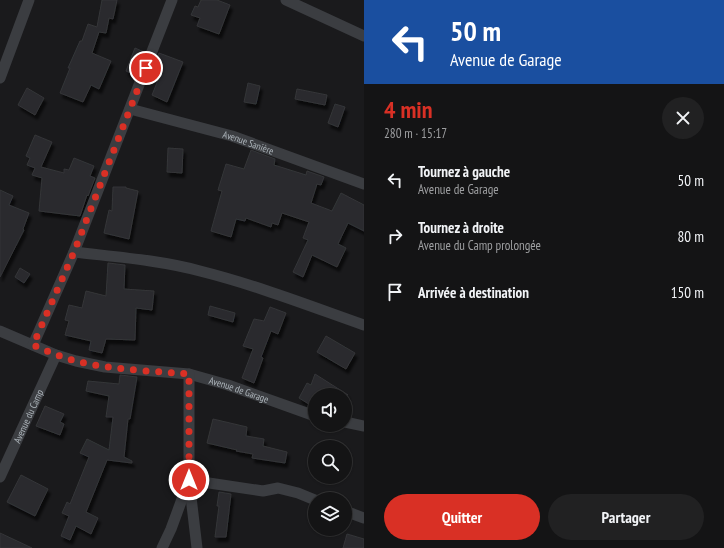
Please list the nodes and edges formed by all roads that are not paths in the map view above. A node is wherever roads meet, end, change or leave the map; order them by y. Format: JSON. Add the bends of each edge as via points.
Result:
{"nodes":[{"id":1,"x":29,"y":0,"type":"edge"},
{"id":2,"x":172,"y":0,"type":"edge"},
{"id":3,"x":286,"y":0,"type":"edge"},
{"id":4,"x":364,"y":36,"type":"edge"},
{"id":5,"x":0,"y":78,"type":"edge"},
{"id":6,"x":130,"y":109,"type":"junction"},
{"id":7,"x":364,"y":184,"type":"edge"},
{"id":8,"x":74,"y":252,"type":"junction"},
{"id":9,"x":364,"y":325,"type":"edge"},
{"id":10,"x":0,"y":331,"type":"edge"},
{"id":11,"x":33,"y":345,"type":"junction"},
{"id":12,"x":56,"y":355,"type":"junction"},
{"id":13,"x":189,"y":374,"type":"junction"},
{"id":14,"x":308,"y":414,"type":"edge"},
{"id":15,"x":352,"y":423,"type":"edge"},
{"id":16,"x":364,"y":426,"type":"edge"},
{"id":17,"x":0,"y":477,"type":"edge"},
{"id":18,"x":189,"y":480,"type":"junction"},
{"id":19,"x":308,"y":497,"type":"edge"},
{"id":20,"x":352,"y":514,"type":"edge"},
{"id":21,"x":364,"y":518,"type":"edge"},
{"id":22,"x":162,"y":548,"type":"edge"},
{"id":23,"x":197,"y":548,"type":"edge"}],
"edges":[{"from":1,"to":5,"type":"street"},
{"from":2,"to":6,"type":"street"},
{"from":3,"to":4,"type":"street"},
{"from":6,"to":7,"type":"street","name":"Avenue Sanière","via":[[232,136]]},
{"from":6,"to":8,"type":"street"},
{"from":8,"to":9,"type":"street","via":[[156,261],[199,270],[249,284]]},
{"from":8,"to":11,"type":"street"},
{"from":10,"to":11,"type":"street","name":"Avenue de Garage"},
{"from":11,"to":12,"type":"street","name":"Avenue de Garage"},
{"from":12,"to":13,"type":"street","name":"Avenue de Garage","via":[[105,367]]},
{"from":12,"to":17,"type":"street","name":"Avenue du Camp"},
{"from":13,"to":14,"type":"street","name":"Avenue de Garage"},
{"from":13,"to":18,"type":"street"},
{"from":15,"to":16,"type":"street"},
{"from":18,"to":19,"type":"street","via":[[263,491],[278,488]]},
{"from":18,"to":22,"type":"street"},
{"from":18,"to":23,"type":"street"},
{"from":20,"to":21,"type":"street"}]}
